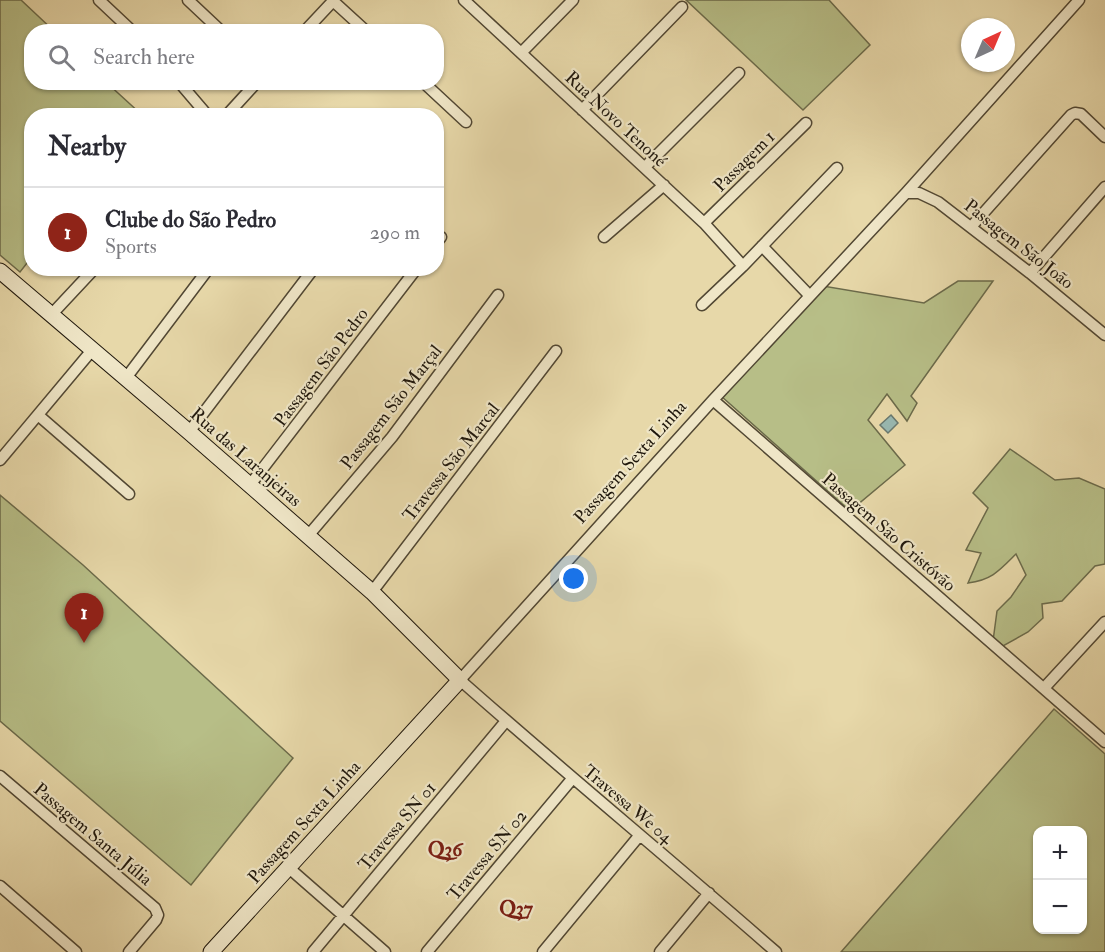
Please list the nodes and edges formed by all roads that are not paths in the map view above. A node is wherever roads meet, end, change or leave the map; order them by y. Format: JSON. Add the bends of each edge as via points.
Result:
{"nodes":[{"id":1,"x":99,"y":0,"type":"edge"},
{"id":2,"x":188,"y":0,"type":"edge"},
{"id":3,"x":332,"y":0,"type":"edge"},
{"id":4,"x":464,"y":0,"type":"edge"},
{"id":5,"x":573,"y":0,"type":"edge"},
{"id":6,"x":1079,"y":0,"type":"edge"},
{"id":7,"x":682,"y":7,"type":"dead end"},
{"id":8,"x":124,"y":24,"type":"edge"},
{"id":9,"x":214,"y":24,"type":"edge"},
{"id":10,"x":311,"y":24,"type":"edge"},
{"id":11,"x":358,"y":24,"type":"edge"},
{"id":12,"x":521,"y":53,"type":"junction"},
{"id":13,"x":739,"y":73,"type":"dead end"},
{"id":14,"x":186,"y":90,"type":"edge"},
{"id":15,"x":249,"y":90,"type":"edge"},
{"id":16,"x":432,"y":90,"type":"edge"},
{"id":17,"x":201,"y":108,"type":"edge"},
{"id":18,"x":233,"y":108,"type":"edge"},
{"id":19,"x":582,"y":110,"type":"junction"},
{"id":20,"x":466,"y":122,"type":"dead end"},
{"id":21,"x":806,"y":123,"type":"dead end"},
{"id":22,"x":1105,"y":137,"type":"edge"},
{"id":23,"x":645,"y":167,"type":"junction"},
{"id":24,"x":837,"y":168,"type":"dead end"},
{"id":25,"x":664,"y":185,"type":"junction"},
{"id":26,"x":1105,"y":188,"type":"edge"},
{"id":27,"x":906,"y":193,"type":"junction"},
{"id":28,"x":704,"y":223,"type":"junction"},
{"id":29,"x":971,"y":227,"type":"junction"},
{"id":30,"x":604,"y":237,"type":"dead end"},
{"id":31,"x":762,"y":246,"type":"junction"},
{"id":32,"x":743,"y":266,"type":"junction"},
{"id":33,"x":0,"y":271,"type":"edge"},
{"id":34,"x":1030,"y":273,"type":"junction"},
{"id":35,"x":87,"y":276,"type":"edge"},
{"id":36,"x":203,"y":276,"type":"edge"},
{"id":37,"x":308,"y":276,"type":"edge"},
{"id":38,"x":411,"y":276,"type":"edge"},
{"id":39,"x":498,"y":295,"type":"dead end"},
{"id":40,"x":809,"y":295,"type":"junction"},
{"id":41,"x":702,"y":305,"type":"dead end"},
{"id":42,"x":51,"y":314,"type":"junction"},
{"id":43,"x":1105,"y":335,"type":"edge"},
{"id":44,"x":93,"y":349,"type":"junction"},
{"id":45,"x":556,"y":351,"type":"dead end"},
{"id":46,"x":126,"y":378,"type":"junction"},
{"id":47,"x":713,"y":400,"type":"junction"},
{"id":48,"x":38,"y":415,"type":"junction"},
{"id":49,"x":189,"y":432,"type":"junction"},
{"id":50,"x":0,"y":460,"type":"edge"},
{"id":51,"x":250,"y":485,"type":"junction"},
{"id":52,"x":129,"y":494,"type":"dead end"},
{"id":53,"x":308,"y":537,"type":"junction"},
{"id":54,"x":372,"y":592,"type":"junction"},
{"id":55,"x":1105,"y":622,"type":"edge"},
{"id":56,"x":460,"y":680,"type":"junction"},
{"id":57,"x":1045,"y":687,"type":"junction"},
{"id":58,"x":506,"y":720,"type":"junction"},
{"id":59,"x":1104,"y":739,"type":"edge"},
{"id":60,"x":0,"y":776,"type":"edge"},
{"id":61,"x":573,"y":779,"type":"junction"},
{"id":62,"x":639,"y":836,"type":"junction"},
{"id":63,"x":289,"y":868,"type":"junction"},
{"id":64,"x":0,"y":886,"type":"edge"},
{"id":65,"x":709,"y":893,"type":"junction"},
{"id":66,"x":343,"y":916,"type":"junction"},
{"id":67,"x":76,"y":952,"type":"edge"},
{"id":68,"x":129,"y":952,"type":"edge"},
{"id":69,"x":211,"y":952,"type":"edge"},
{"id":70,"x":313,"y":952,"type":"edge"},
{"id":71,"x":385,"y":952,"type":"edge"},
{"id":72,"x":427,"y":952,"type":"edge"},
{"id":73,"x":543,"y":952,"type":"edge"},
{"id":74,"x":660,"y":952,"type":"edge"},
{"id":75,"x":775,"y":952,"type":"edge"}],
"edges":[{"from":1,"to":8,"type":"street"},
{"from":2,"to":9,"type":"street"},
{"from":3,"to":10,"type":"street"},
{"from":3,"to":11,"type":"street"},
{"from":4,"to":12,"type":"street","name":"Rua Novo Tenoné"},
{"from":5,"to":12,"type":"street"},
{"from":6,"to":27,"type":"street","name":"Passagem Sexta Linha"},
{"from":7,"to":19,"type":"street"},
{"from":12,"to":19,"type":"street","name":"Rua Novo Tenoné"},
{"from":13,"to":23,"type":"street"},
{"from":14,"to":17,"type":"street"},
{"from":15,"to":18,"type":"street"},
{"from":16,"to":20,"type":"street"},
{"from":19,"to":23,"type":"street","name":"Rua Novo Tenoné"},
{"from":21,"to":28,"type":"street","name":"Passagem 1"},
{"from":22,"to":29,"type":"street","via":[[1081,114],[1071,115]]},
{"from":23,"to":25,"type":"street","name":"Rua Novo Tenoné"},
{"from":24,"to":31,"type":"street"},
{"from":25,"to":28,"type":"street","name":"Rua Novo Tenoné"},
{"from":25,"to":30,"type":"street"},
{"from":26,"to":34,"type":"street"},
{"from":27,"to":29,"type":"street","name":"Passagem São João","via":[[919,193],[938,202]]},
{"from":27,"to":40,"type":"street","name":"Passagem Sexta Linha"},
{"from":28,"to":32,"type":"street","name":"Rua Novo Tenoné"},
{"from":29,"to":34,"type":"street","name":"Passagem São João"},
{"from":31,"to":32,"type":"street"},
{"from":31,"to":40,"type":"street"},
{"from":32,"to":41,"type":"street"},
{"from":33,"to":42,"type":"street","name":"Rua das Laranjeiras"},
{"from":34,"to":43,"type":"street","name":"Passagem São João"},
{"from":35,"to":42,"type":"street"},
{"from":36,"to":46,"type":"street"},
{"from":37,"to":49,"type":"street"},
{"from":38,"to":51,"type":"street","name":"Passagem São Pedro"},
{"from":39,"to":53,"type":"street","name":"Passagem São Marçal","via":[[392,436]]},
{"from":40,"to":47,"type":"street","name":"Passagem Sexta Linha"},
{"from":42,"to":44,"type":"street","name":"Rua das Laranjeiras"},
{"from":44,"to":46,"type":"street","name":"Rua das Laranjeiras"},
{"from":44,"to":48,"type":"street"},
{"from":45,"to":54,"type":"street","name":"Travessa São Marcal"},
{"from":46,"to":49,"type":"street","name":"Rua das Laranjeiras"},
{"from":47,"to":56,"type":"street","name":"Passagem Sexta Linha"},
{"from":47,"to":57,"type":"street","name":"Passagem São Cristóvão"},
{"from":48,"to":50,"type":"street"},
{"from":48,"to":52,"type":"street"},
{"from":49,"to":51,"type":"street","name":"Rua das Laranjeiras"},
{"from":51,"to":53,"type":"street","name":"Rua das Laranjeiras"},
{"from":53,"to":54,"type":"street","name":"Rua das Laranjeiras"},
{"from":54,"to":56,"type":"street","name":"Rua das Laranjeiras"},
{"from":55,"to":57,"type":"street"},
{"from":56,"to":58,"type":"street","name":"Travessa We 04"},
{"from":56,"to":63,"type":"street","name":"Passagem Sexta Linha"},
{"from":57,"to":59,"type":"street","name":"Passagem São Cristóvão"},
{"from":58,"to":61,"type":"street","name":"Travessa We 04"},
{"from":58,"to":66,"type":"street","name":"Travessa SN 01"},
{"from":60,"to":68,"type":"street","name":"Passagem Santa Júlia","via":[[155,908],[156,920]]},
{"from":61,"to":62,"type":"street","name":"Travessa We 04"},
{"from":61,"to":72,"type":"street","name":"Travessa SN 02"},
{"from":62,"to":65,"type":"street","name":"Travessa We 04"},
{"from":62,"to":73,"type":"street"},
{"from":63,"to":66,"type":"street"},
{"from":63,"to":69,"type":"street","name":"Passagem Sexta Linha"},
{"from":64,"to":67,"type":"street"},
{"from":65,"to":74,"type":"street"},
{"from":65,"to":75,"type":"street","name":"Travessa We 04"},
{"from":66,"to":70,"type":"street","name":"Travessa SN 01"},
{"from":66,"to":71,"type":"street"}]}
